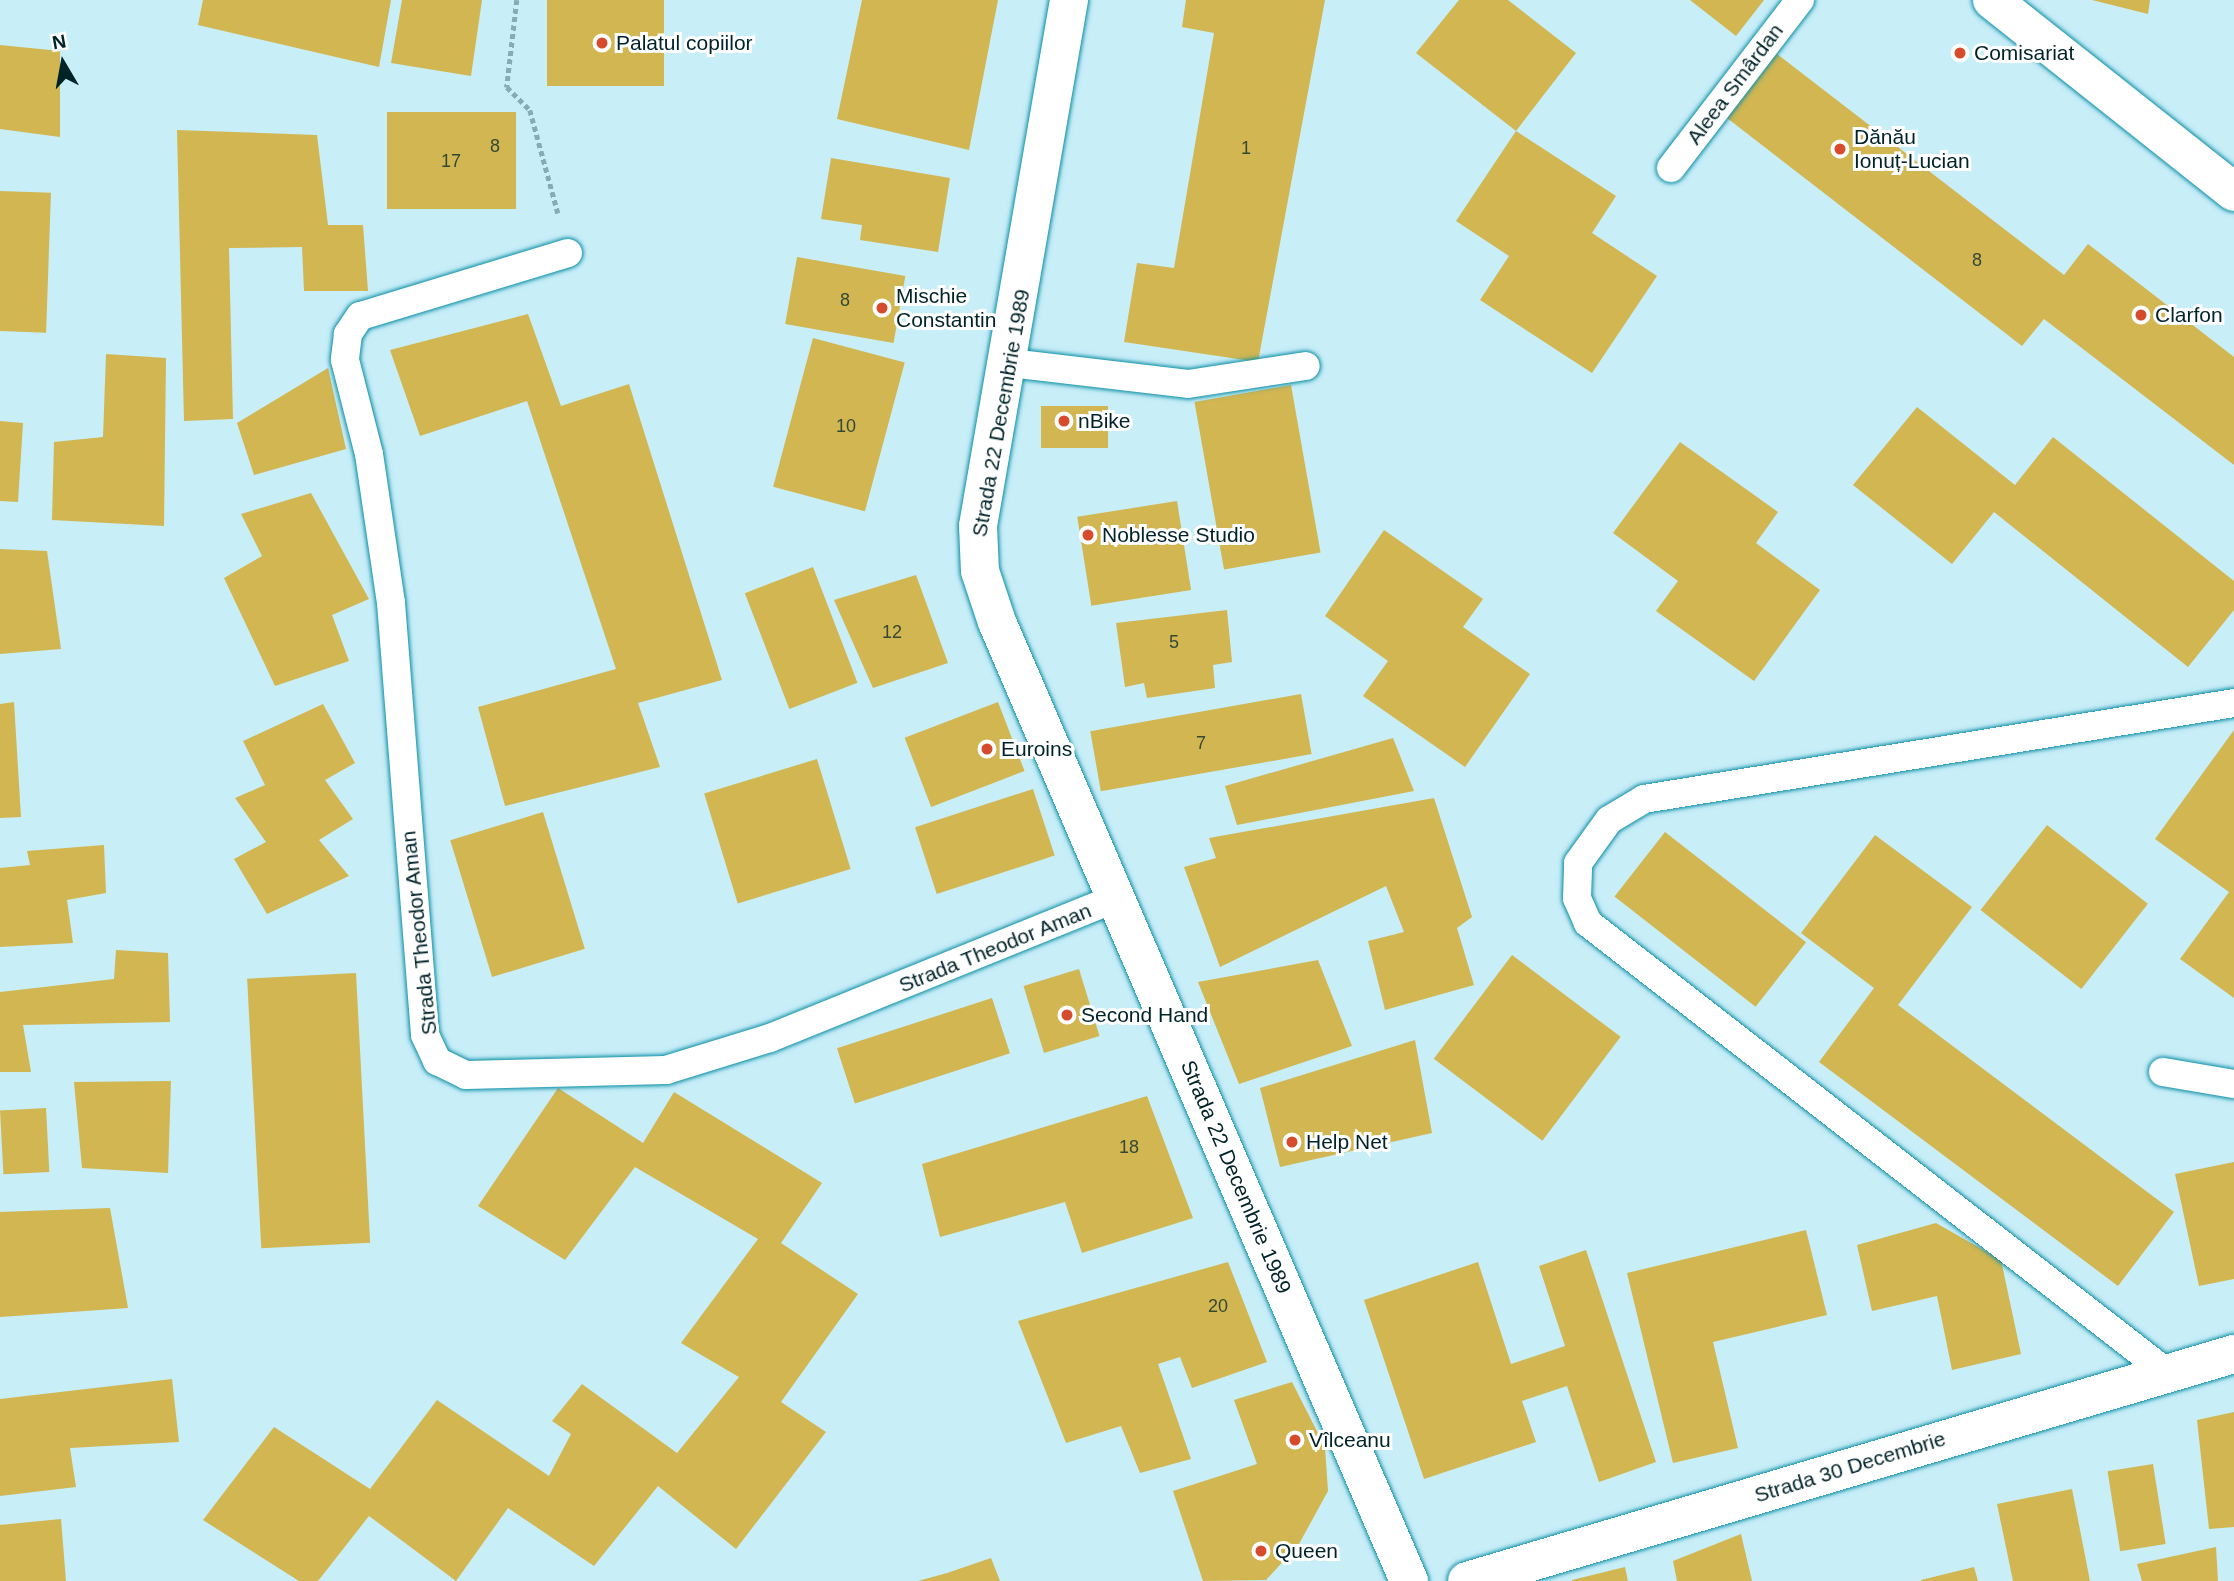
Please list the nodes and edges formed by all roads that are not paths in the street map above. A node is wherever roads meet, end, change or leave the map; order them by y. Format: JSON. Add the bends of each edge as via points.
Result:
{"nodes":[{"id":1,"x":1069,"y":0,"type":"edge"},
{"id":2,"x":1800,"y":0,"type":"edge"},
{"id":3,"x":1992,"y":0,"type":"edge"},
{"id":4,"x":1671,"y":168,"type":"dead end"},
{"id":5,"x":2234,"y":192,"type":"edge"},
{"id":6,"x":568,"y":253,"type":"road end"},
{"id":7,"x":1010,"y":363,"type":"junction"},
{"id":8,"x":1307,"y":366,"type":"dead end"},
{"id":9,"x":2234,"y":703,"type":"edge"},
{"id":10,"x":1116,"y":898,"type":"junction"},
{"id":11,"x":2163,"y":1072,"type":"dead end"},
{"id":12,"x":2234,"y":1084,"type":"edge"},
{"id":13,"x":2234,"y":1354,"type":"edge"},
{"id":14,"x":2166,"y":1372,"type":"junction"},
{"id":15,"x":1409,"y":1581,"type":"edge"},
{"id":16,"x":1467,"y":1581,"type":"edge"}],
"edges":[{"from":1,"to":7,"type":"street","name":"Strada 22 Decembrie 1989"},
{"from":2,"to":4,"type":"lane","name":"Aleea Smârdan"},
{"from":3,"to":5,"type":"street"},
{"from":6,"to":10,"type":"lane","name":"Strada Theodor Aman","via":[[360,316],[348,334],[345,360],[369,454],[391,603],[425,1035],[437,1061],[466,1075],[666,1070],[770,1038]]},
{"from":7,"to":8,"type":"lane","via":[[1188,384]]},
{"from":7,"to":10,"type":"street","name":"Strada 22 Decembrie 1989","via":[[978,526],[979,571]]},
{"from":9,"to":14,"type":"lane","via":[[1644,799],[1609,820],[1578,863],[1577,898],[1588,923]]},
{"from":10,"to":15,"type":"street","name":"Strada 22 Decembrie 1989"},
{"from":11,"to":12,"type":"lane"},
{"from":13,"to":14,"type":"street","name":"Strada 30 Decembrie"},
{"from":14,"to":16,"type":"street","name":"Strada 30 Decembrie"}]}
